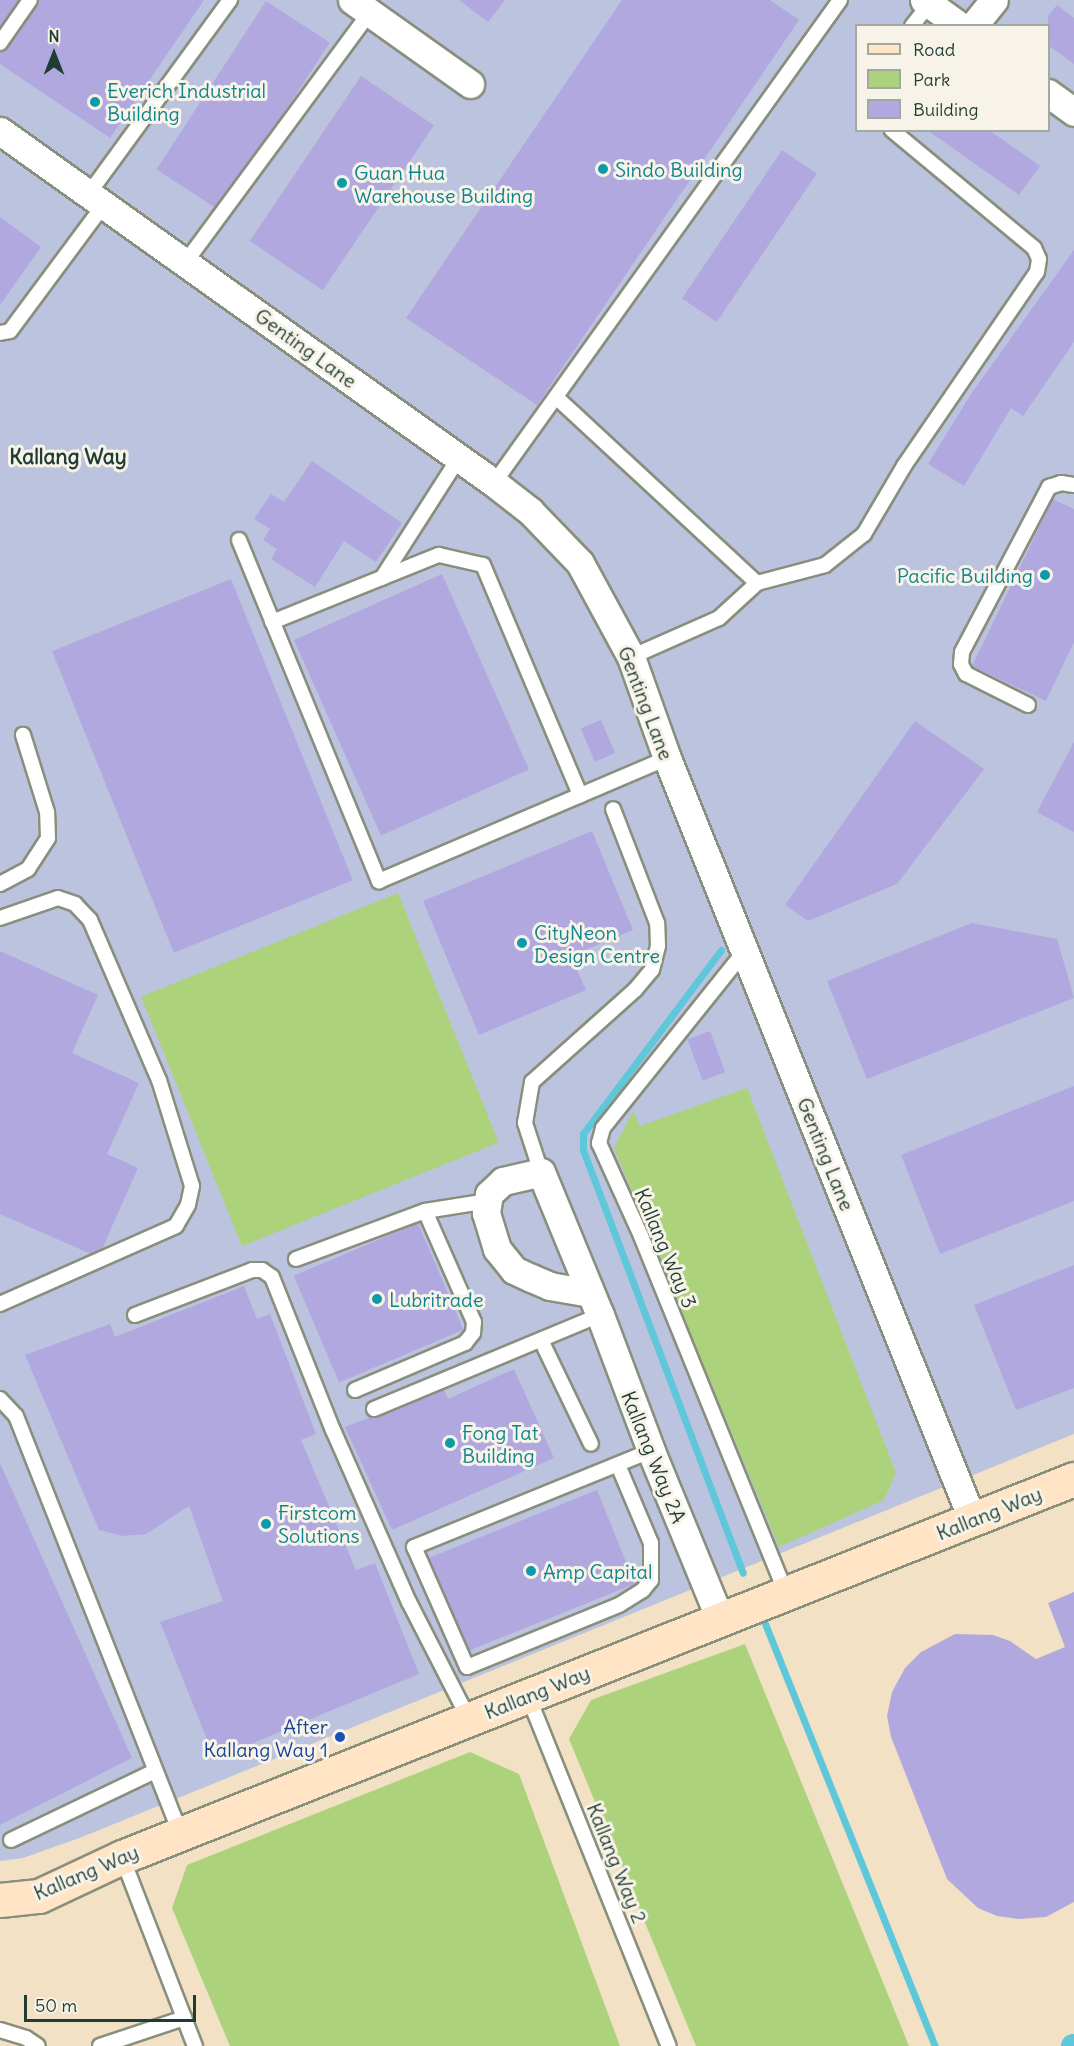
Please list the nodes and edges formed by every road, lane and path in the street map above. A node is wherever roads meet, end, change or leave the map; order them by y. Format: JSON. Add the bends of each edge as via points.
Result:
{"nodes":[{"id":1,"x":30,"y":0,"type":"edge"},
{"id":2,"x":230,"y":0,"type":"edge"},
{"id":3,"x":840,"y":0,"type":"edge"},
{"id":4,"x":994,"y":0,"type":"edge"},
{"id":5,"x":927,"y":2,"type":"edge"},
{"id":6,"x":361,"y":6,"type":"edge"},
{"id":7,"x":913,"y":24,"type":"edge"},
{"id":8,"x":957,"y":24,"type":"edge"},
{"id":9,"x":975,"y":24,"type":"edge"},
{"id":10,"x":0,"y":43,"type":"edge"},
{"id":11,"x":470,"y":84,"type":"dead end"},
{"id":12,"x":1050,"y":94,"type":"edge"},
{"id":13,"x":1074,"y":112,"type":"edge"},
{"id":14,"x":0,"y":131,"type":"edge"},
{"id":15,"x":894,"y":132,"type":"edge"},
{"id":16,"x":97,"y":198,"type":"junction"},
{"id":17,"x":185,"y":263,"type":"junction"},
{"id":18,"x":0,"y":333,"type":"edge"},
{"id":19,"x":556,"y":397,"type":"junction"},
{"id":20,"x":458,"y":459,"type":"junction"},
{"id":21,"x":495,"y":483,"type":"junction"},
{"id":22,"x":1074,"y":485,"type":"edge"},
{"id":23,"x":238,"y":540,"type":"dead end"},
{"id":24,"x":382,"y":578,"type":"junction"},
{"id":25,"x":757,"y":583,"type":"junction"},
{"id":26,"x":272,"y":622,"type":"junction"},
{"id":27,"x":632,"y":657,"type":"junction"},
{"id":28,"x":1028,"y":705,"type":"dead end"},
{"id":29,"x":23,"y":735,"type":"dead end"},
{"id":30,"x":666,"y":758,"type":"junction"},
{"id":31,"x":580,"y":795,"type":"junction"},
{"id":32,"x":613,"y":809,"type":"dead end"},
{"id":33,"x":0,"y":884,"type":"edge"},
{"id":34,"x":0,"y":918,"type":"edge"},
{"id":35,"x":744,"y":952,"type":"junction"},
{"id":36,"x":542,"y":1172,"type":"junction"},
{"id":37,"x":488,"y":1201,"type":"junction"},
{"id":38,"x":425,"y":1211,"type":"junction"},
{"id":39,"x":296,"y":1259,"type":"dead end"},
{"id":40,"x":0,"y":1304,"type":"edge"},
{"id":41,"x":595,"y":1304,"type":"junction"},
{"id":42,"x":135,"y":1315,"type":"dead end"},
{"id":43,"x":542,"y":1340,"type":"junction"},
{"id":44,"x":355,"y":1390,"type":"dead end"},
{"id":45,"x":0,"y":1399,"type":"edge"},
{"id":46,"x":374,"y":1409,"type":"dead end"},
{"id":47,"x":591,"y":1444,"type":"dead end"},
{"id":48,"x":651,"y":1451,"type":"junction"},
{"id":49,"x":618,"y":1465,"type":"junction"},
{"id":50,"x":1074,"y":1479,"type":"edge"},
{"id":51,"x":972,"y":1519,"type":"junction"},
{"id":52,"x":778,"y":1596,"type":"junction"},
{"id":53,"x":729,"y":1615,"type":"junction"},
{"id":54,"x":528,"y":1696,"type":"junction"},
{"id":55,"x":469,"y":1719,"type":"junction"},
{"id":56,"x":155,"y":1771,"type":"junction"},
{"id":57,"x":180,"y":1833,"type":"junction"},
{"id":58,"x":11,"y":1840,"type":"dead end"},
{"id":59,"x":122,"y":1857,"type":"junction"},
{"id":60,"x":0,"y":1900,"type":"edge"},
{"id":61,"x":184,"y":2018,"type":"junction"},
{"id":62,"x":0,"y":2030,"type":"edge"},
{"id":63,"x":38,"y":2046,"type":"edge"},
{"id":64,"x":100,"y":2046,"type":"edge"},
{"id":65,"x":195,"y":2046,"type":"edge"},
{"id":66,"x":669,"y":2046,"type":"edge"}],
"edges":[{"from":1,"to":10,"type":"lane"},
{"from":2,"to":16,"type":"lane"},
{"from":3,"to":19,"type":"lane"},
{"from":4,"to":9,"type":"street"},
{"from":5,"to":7,"type":"lane"},
{"from":5,"to":8,"type":"street"},
{"from":6,"to":11,"type":"street"},
{"from":6,"to":17,"type":"lane"},
{"from":12,"to":13,"type":"street"},
{"from":14,"to":16,"type":"street","name":"Genting Lane"},
{"from":15,"to":25,"type":"lane","via":[[1034,248],[1039,259],[1037,272],[904,466],[864,534],[825,565]]},
{"from":16,"to":17,"type":"street","name":"Genting Lane"},
{"from":16,"to":18,"type":"lane","via":[[10,331]]},
{"from":17,"to":20,"type":"street","name":"Genting Lane"},
{"from":19,"to":21,"type":"lane"},
{"from":19,"to":25,"type":"lane"},
{"from":20,"to":21,"type":"street","name":"Genting Lane"},
{"from":20,"to":24,"type":"lane"},
{"from":21,"to":27,"type":"street","name":"Genting Lane","via":[[530,511],[580,563]]},
{"from":22,"to":28,"type":"lane","via":[[1061,483],[1049,487],[963,652],[961,664],[966,674]]},
{"from":23,"to":26,"type":"lane"},
{"from":24,"to":26,"type":"lane"},
{"from":24,"to":31,"type":"lane","via":[[440,555],[483,565]]},
{"from":25,"to":27,"type":"lane","via":[[719,618]]},
{"from":26,"to":31,"type":"lane","via":[[379,881]]},
{"from":27,"to":30,"type":"street","name":"Genting Lane"},
{"from":29,"to":33,"type":"lane","via":[[47,812],[48,837],[28,869]]},
{"from":30,"to":31,"type":"lane"},
{"from":30,"to":35,"type":"street","name":"Genting Lane"},
{"from":32,"to":36,"type":"lane","name":"Kallang Way 2A","via":[[657,923],[658,946],[652,970],[532,1082],[526,1098],[525,1123]]},
{"from":34,"to":40,"type":"lane","via":[[58,898],[75,904],[90,920],[159,1080],[192,1186],[188,1205],[176,1226]]},
{"from":35,"to":51,"type":"street","name":"Genting Lane"},
{"from":35,"to":52,"type":"lane","name":"Kallang Way 3","via":[[603,1128],[599,1143],[646,1247]]},
{"from":36,"to":37,"type":"street","via":[[503,1180],[489,1194]]},
{"from":36,"to":41,"type":"street","name":"Kallang Way 2A"},
{"from":37,"to":38,"type":"lane"},
{"from":37,"to":41,"type":"street","via":[[486,1213],[497,1249],[514,1270]]},
{"from":38,"to":39,"type":"lane"},
{"from":38,"to":44,"type":"lane","via":[[474,1322],[473,1333],[465,1343]]},
{"from":41,"to":43,"type":"lane"},
{"from":41,"to":48,"type":"street","name":"Kallang Way 2A"},
{"from":42,"to":55,"type":"lane","via":[[252,1270],[272,1276],[390,1559]]},
{"from":43,"to":46,"type":"lane"},
{"from":43,"to":47,"type":"lane"},
{"from":45,"to":56,"type":"lane","via":[[16,1416]]},
{"from":48,"to":49,"type":"lane"},
{"from":48,"to":53,"type":"street","name":"Kallang Way 2A"},
{"from":49,"to":49,"type":"lane","via":[[414,1546],[467,1667],[619,1605],[651,1580],[651,1544]]},
{"from":50,"to":51,"type":"street","name":"Kallang Way"},
{"from":51,"to":52,"type":"street","name":"Kallang Way"},
{"from":52,"to":53,"type":"street","name":"Kallang Way"},
{"from":53,"to":54,"type":"street","name":"Kallang Way"},
{"from":54,"to":55,"type":"street","name":"Kallang Way"},
{"from":54,"to":66,"type":"lane","name":"Kallang Way 2"},
{"from":55,"to":57,"type":"street","name":"Kallang Way"},
{"from":56,"to":57,"type":"lane"},
{"from":56,"to":58,"type":"lane"},
{"from":57,"to":59,"type":"street","name":"Kallang Way"},
{"from":59,"to":60,"type":"street","name":"Kallang Way","via":[[39,1896]]},
{"from":59,"to":61,"type":"lane"},
{"from":61,"to":64,"type":"lane"},
{"from":61,"to":65,"type":"lane"},
{"from":62,"to":63,"type":"lane","via":[[26,2037]]}]}
